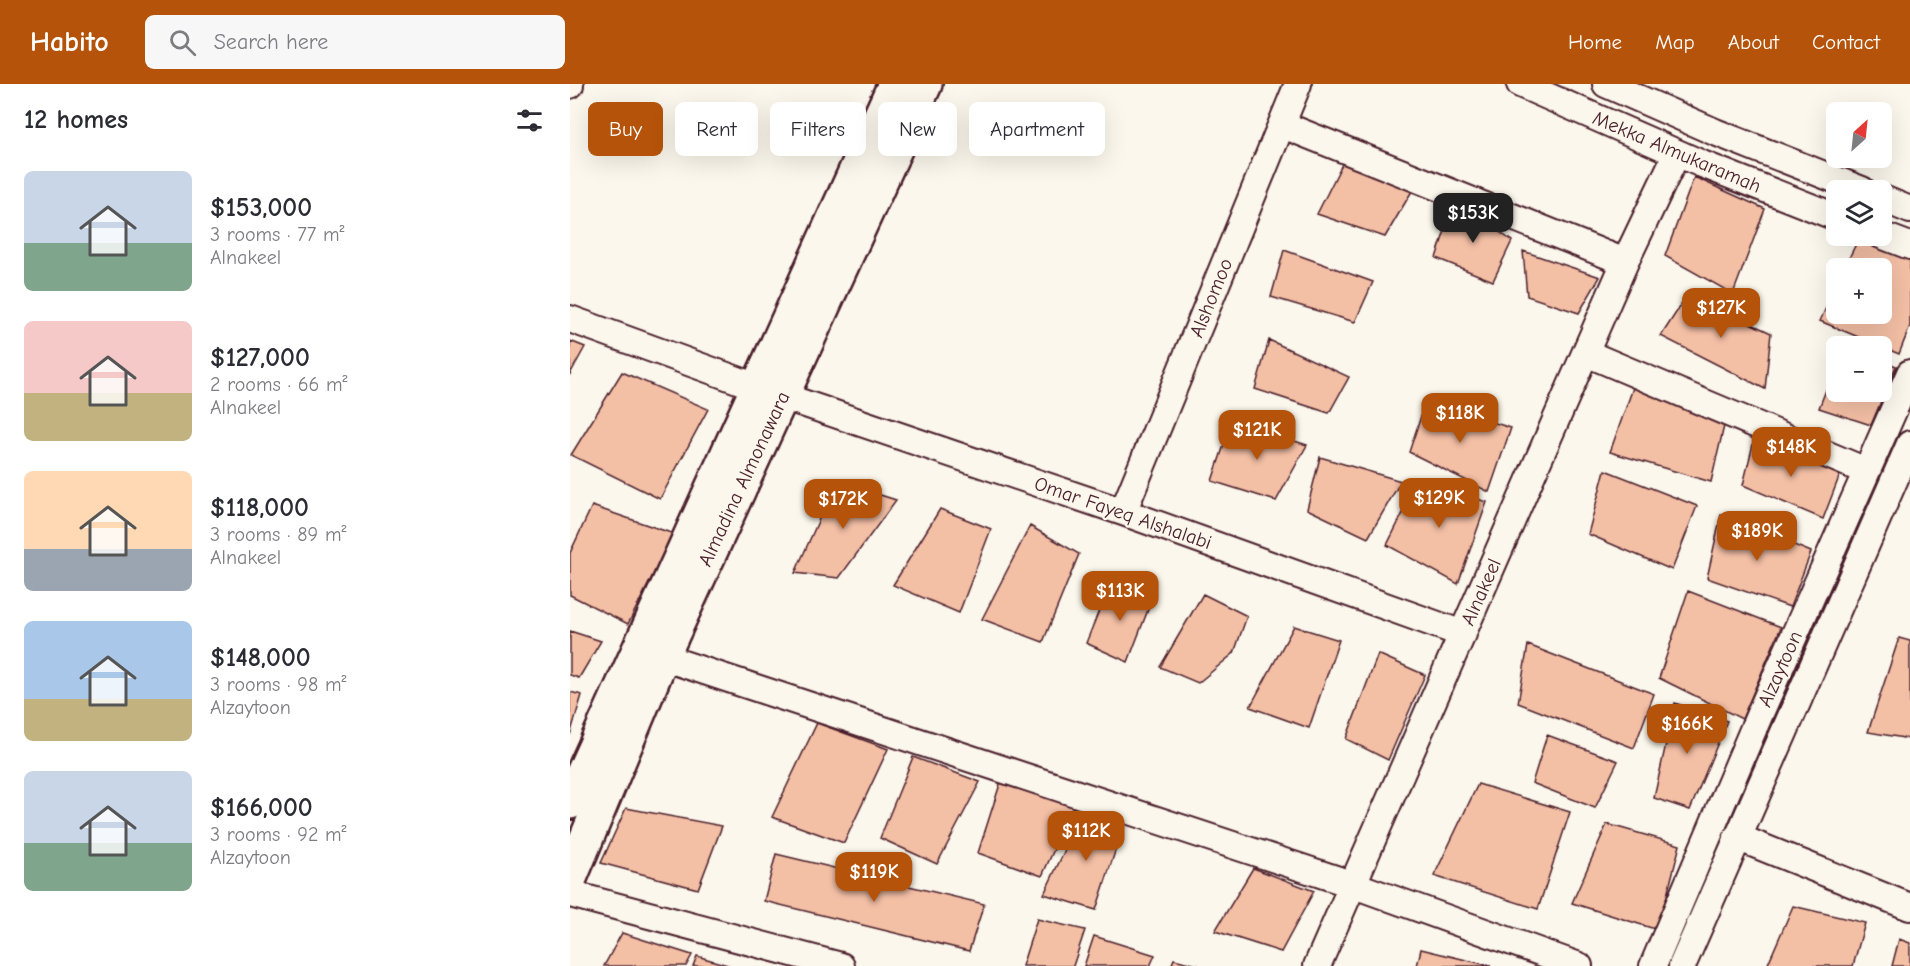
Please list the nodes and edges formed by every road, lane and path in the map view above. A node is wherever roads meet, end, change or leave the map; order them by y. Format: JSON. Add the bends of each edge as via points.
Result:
{"nodes":[{"id":1,"x":895,"y":84,"type":"edge"},
{"id":2,"x":925,"y":84,"type":"edge"},
{"id":3,"x":1299,"y":84,"type":"edge"},
{"id":4,"x":1520,"y":84,"type":"edge"},
{"id":5,"x":1606,"y":84,"type":"edge"},
{"id":6,"x":1283,"y":125,"type":"junction"},
{"id":7,"x":1677,"y":153,"type":"junction"},
{"id":8,"x":1837,"y":180,"type":"edge"},
{"id":9,"x":1892,"y":203,"type":"edge"},
{"id":10,"x":1910,"y":210,"type":"edge"},
{"id":11,"x":1826,"y":213,"type":"edge"},
{"id":12,"x":1892,"y":239,"type":"edge"},
{"id":13,"x":1910,"y":246,"type":"edge"},
{"id":14,"x":1625,"y":262,"type":"junction"},
{"id":15,"x":570,"y":319,"type":"edge"},
{"id":16,"x":1586,"y":353,"type":"junction"},
{"id":17,"x":1910,"y":373,"type":"edge"},
{"id":18,"x":769,"y":392,"type":"junction"},
{"id":19,"x":1910,"y":444,"type":"edge"},
{"id":20,"x":1866,"y":471,"type":"junction"},
{"id":21,"x":1123,"y":512,"type":"junction"},
{"id":22,"x":1463,"y":634,"type":"junction"},
{"id":23,"x":662,"y":657,"type":"junction"},
{"id":24,"x":570,"y":802,"type":"edge"},
{"id":25,"x":1737,"y":837,"type":"junction"},
{"id":26,"x":570,"y":878,"type":"edge"},
{"id":27,"x":1354,"y":885,"type":"junction"},
{"id":28,"x":570,"y":894,"type":"edge"},
{"id":29,"x":1910,"y":908,"type":"edge"},
{"id":30,"x":841,"y":966,"type":"edge"},
{"id":31,"x":1317,"y":966,"type":"edge"},
{"id":32,"x":1579,"y":966,"type":"edge"},
{"id":33,"x":1653,"y":966,"type":"edge"},
{"id":34,"x":1682,"y":966,"type":"edge"}],
"edges":[{"from":1,"to":18,"type":"main road"},
{"from":2,"to":18,"type":"main road","name":"Almadina Almonawara"},
{"from":3,"to":6,"type":"street","name":"Alshomoo"},
{"from":4,"to":7,"type":"street","name":"Mekka Almukaramah"},
{"from":5,"to":8,"type":"street","name":"Mekka Almukaramah"},
{"from":6,"to":14,"type":"street"},
{"from":6,"to":21,"type":"street","name":"Alshomoo"},
{"from":7,"to":11,"type":"street","name":"Mekka Almukaramah"},
{"from":7,"to":14,"type":"street","name":"Alnakeel"},
{"from":9,"to":10,"type":"street"},
{"from":12,"to":13,"type":"street"},
{"from":14,"to":16,"type":"street","name":"Alnakeel"},
{"from":15,"to":18,"type":"street","name":"Omar Fayeq Alshalabi"},
{"from":16,"to":20,"type":"street"},
{"from":16,"to":22,"type":"street","name":"Alnakeel"},
{"from":17,"to":20,"type":"street","name":"Alzaytoon"},
{"from":18,"to":21,"type":"street","name":"Omar Fayeq Alshalabi"},
{"from":18,"to":23,"type":"main road","name":"Almadina Almonawara"},
{"from":18,"to":24,"type":"main road"},
{"from":19,"to":25,"type":"street"},
{"from":20,"to":33,"type":"street","name":"Alzaytoon"},
{"from":21,"to":22,"type":"street","name":"Omar Fayeq Alshalabi"},
{"from":22,"to":27,"type":"street","name":"Alnakeel"},
{"from":23,"to":26,"type":"main road","name":"Almadina Almonawara"},
{"from":23,"to":27,"type":"street"},
{"from":25,"to":29,"type":"street"},
{"from":25,"to":34,"type":"street"},
{"from":27,"to":31,"type":"street","name":"Alnakeel"},
{"from":27,"to":32,"type":"street"},
{"from":28,"to":30,"type":"street"}]}
